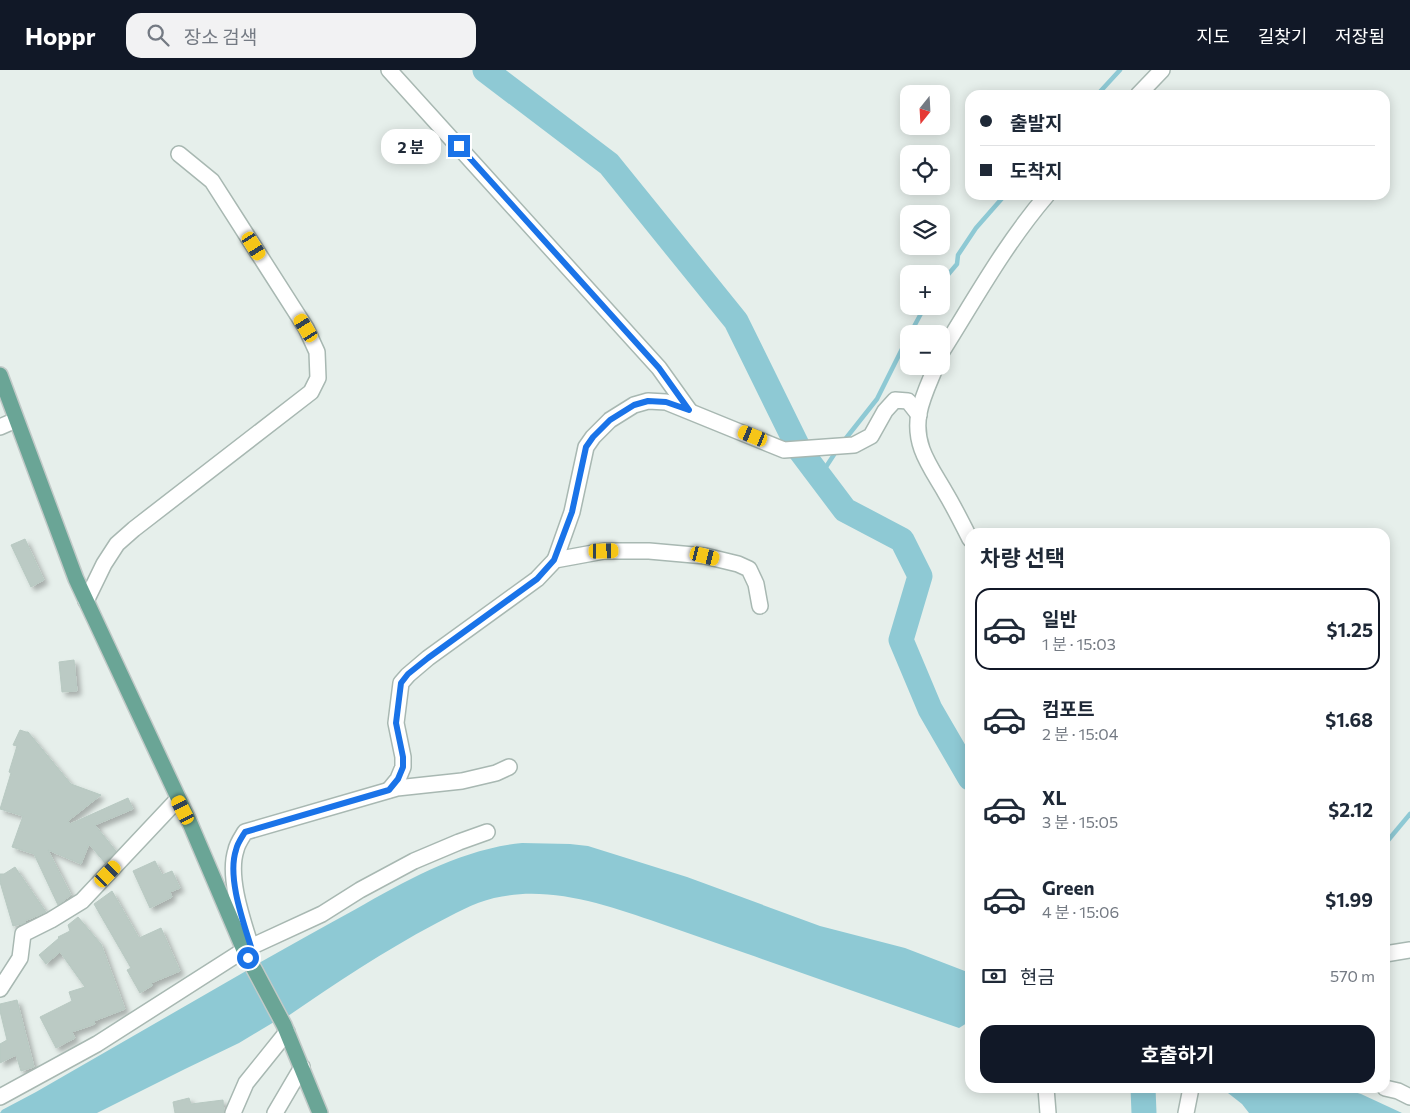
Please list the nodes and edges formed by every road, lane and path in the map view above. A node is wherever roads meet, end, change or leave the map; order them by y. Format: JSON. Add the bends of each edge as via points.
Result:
{"nodes":[{"id":1,"x":389,"y":70,"type":"edge"},
{"id":2,"x":1162,"y":70,"type":"edge"},
{"id":3,"x":1143,"y":90,"type":"edge"},
{"id":4,"x":179,"y":154,"type":"dead end"},
{"id":5,"x":1043,"y":200,"type":"edge"},
{"id":6,"x":950,"y":338,"type":"edge"},
{"id":7,"x":0,"y":375,"type":"edge"},
{"id":8,"x":933,"y":375,"type":"edge"},
{"id":9,"x":4,"y":398,"type":"edge"},
{"id":10,"x":689,"y":410,"type":"junction"},
{"id":11,"x":919,"y":415,"type":"junction"},
{"id":12,"x":16,"y":420,"type":"junction"},
{"id":13,"x":0,"y":427,"type":"edge"},
{"id":14,"x":965,"y":529,"type":"edge"},
{"id":15,"x":554,"y":560,"type":"junction"},
{"id":16,"x":86,"y":601,"type":"junction"},
{"id":17,"x":760,"y":606,"type":"dead end"},
{"id":18,"x":508,"y":767,"type":"dead end"},
{"id":19,"x":389,"y":790,"type":"junction"},
{"id":20,"x":178,"y":799,"type":"junction"},
{"id":21,"x":487,"y":832,"type":"dead end"},
{"id":22,"x":1410,"y":950,"type":"edge"},
{"id":23,"x":248,"y":952,"type":"junction"},
{"id":24,"x":1390,"y":953,"type":"edge"},
{"id":25,"x":0,"y":989,"type":"edge"},
{"id":26,"x":286,"y":1029,"type":"junction"},
{"id":27,"x":302,"y":1067,"type":"junction"},
{"id":28,"x":1390,"y":1089,"type":"edge"},
{"id":29,"x":1046,"y":1093,"type":"edge"},
{"id":30,"x":1190,"y":1093,"type":"edge"},
{"id":31,"x":0,"y":1097,"type":"edge"},
{"id":32,"x":1410,"y":1097,"type":"edge"},
{"id":33,"x":233,"y":1113,"type":"edge"},
{"id":34,"x":275,"y":1113,"type":"edge"},
{"id":35,"x":320,"y":1113,"type":"edge"},
{"id":36,"x":1048,"y":1113,"type":"edge"},
{"id":37,"x":1186,"y":1113,"type":"edge"}],
"edges":[{"from":1,"to":10,"type":"street","via":[[659,368]]},
{"from":2,"to":3,"type":"street"},
{"from":4,"to":16,"type":"street","via":[[212,181],[306,328],[317,352],[318,378],[311,392],[117,544]]},
{"from":5,"to":6,"type":"street","via":[[1017,231]]},
{"from":7,"to":9,"type":"main road"},
{"from":8,"to":11,"type":"street"},
{"from":9,"to":12,"type":"main road"},
{"from":10,"to":11,"type":"street","via":[[784,450],[854,445],[871,436],[885,410],[895,400],[908,401]]},
{"from":10,"to":15,"type":"street","via":[[666,402],[648,401],[634,405],[610,420],[593,437],[586,447],[572,512]]},
{"from":11,"to":14,"type":"street","via":[[919,442],[925,458]]},
{"from":12,"to":13,"type":"street"},
{"from":12,"to":16,"type":"main road"},
{"from":15,"to":17,"type":"street","via":[[604,551],[649,550],[705,556],[749,569]]},
{"from":15,"to":19,"type":"street","via":[[537,579],[428,658],[401,683],[396,723],[403,767]]},
{"from":16,"to":20,"type":"main road"},
{"from":18,"to":19,"type":"street","via":[[462,781]]},
{"from":19,"to":23,"type":"street","via":[[245,832],[236,849],[233,868]]},
{"from":20,"to":23,"type":"main road"},
{"from":20,"to":25,"type":"street","via":[[82,901],[23,934],[20,958]]},
{"from":21,"to":23,"type":"street","via":[[414,860],[322,914]]},
{"from":22,"to":24,"type":"street"},
{"from":23,"to":26,"type":"main road"},
{"from":23,"to":31,"type":"street","via":[[97,1044]]},
{"from":26,"to":27,"type":"main road"},
{"from":26,"to":33,"type":"street","via":[[246,1083]]},
{"from":27,"to":34,"type":"street"},
{"from":27,"to":35,"type":"main road"},
{"from":28,"to":32,"type":"street"},
{"from":29,"to":36,"type":"street"},
{"from":30,"to":37,"type":"street"}]}
